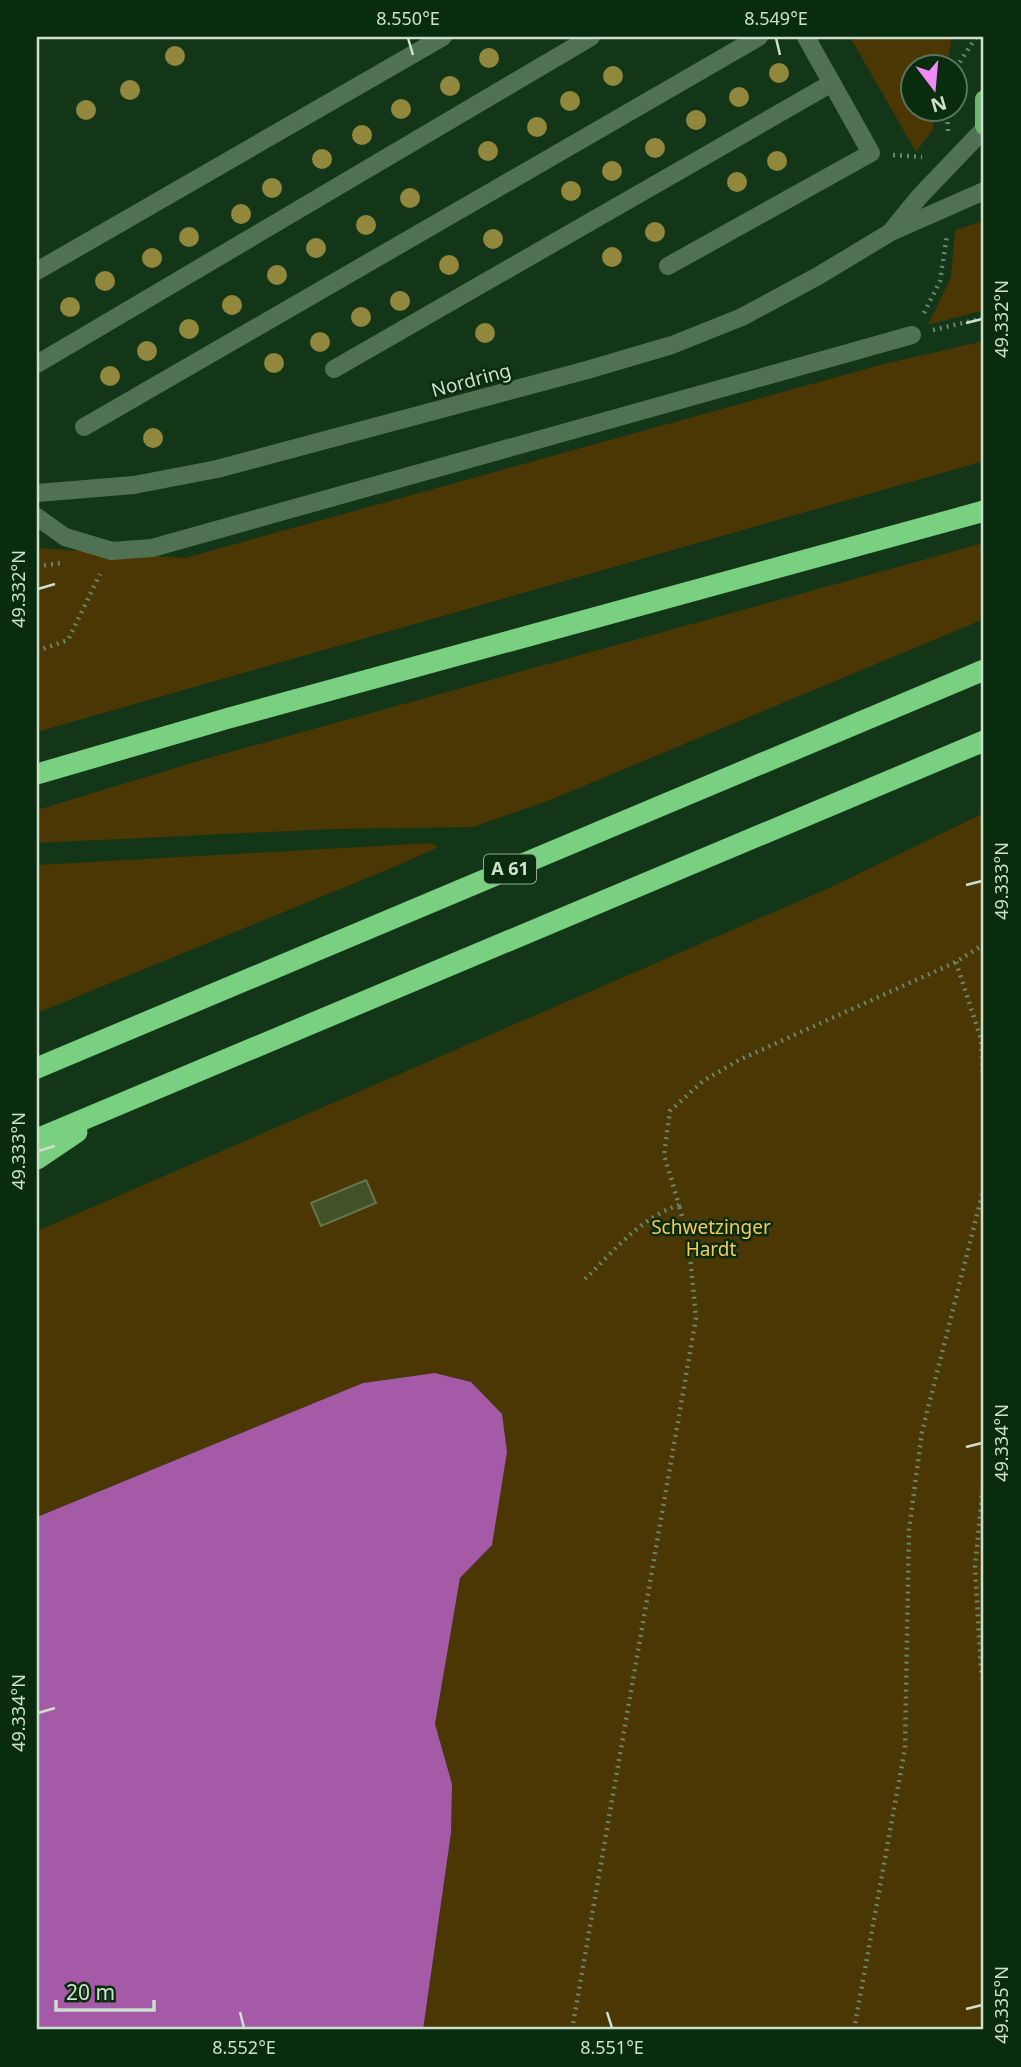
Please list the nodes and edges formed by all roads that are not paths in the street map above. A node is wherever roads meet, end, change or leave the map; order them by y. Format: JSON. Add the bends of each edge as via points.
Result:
{"nodes":[{"id":1,"x":443,"y":37,"type":"edge"},
{"id":2,"x":591,"y":37,"type":"edge"},
{"id":3,"x":759,"y":37,"type":"edge"},
{"id":4,"x":806,"y":37,"type":"edge"},
{"id":5,"x":832,"y":83,"type":"junction"},
{"id":6,"x":984,"y":99,"type":"edge"},
{"id":7,"x":984,"y":128,"type":"edge"},
{"id":8,"x":984,"y":191,"type":"edge"},
{"id":9,"x":891,"y":232,"type":"junction"},
{"id":10,"x":668,"y":266,"type":"dead end"},
{"id":11,"x":37,"y":271,"type":"edge"},
{"id":12,"x":912,"y":335,"type":"road end"},
{"id":13,"x":37,"y":364,"type":"edge"},
{"id":14,"x":334,"y":369,"type":"dead end"},
{"id":15,"x":83,"y":427,"type":"dead end"},
{"id":16,"x":37,"y":493,"type":"edge"},
{"id":17,"x":984,"y":511,"type":"edge"},
{"id":18,"x":37,"y":517,"type":"edge"},
{"id":19,"x":984,"y":670,"type":"edge"},
{"id":20,"x":984,"y":741,"type":"edge"},
{"id":21,"x":37,"y":774,"type":"edge"},
{"id":22,"x":37,"y":1068,"type":"edge"},
{"id":23,"x":122,"y":1102,"type":"junction"},
{"id":24,"x":37,"y":1139,"type":"edge"},
{"id":25,"x":37,"y":1159,"type":"edge"}],
"edges":[{"from":1,"to":11,"type":"street"},
{"from":2,"to":13,"type":"street"},
{"from":3,"to":15,"type":"street"},
{"from":4,"to":5,"type":"street"},
{"from":5,"to":10,"type":"street","via":[[871,153]]},
{"from":5,"to":14,"type":"street"},
{"from":6,"to":7,"type":"main road"},
{"from":7,"to":9,"type":"street","name":"Nordring"},
{"from":8,"to":9,"type":"street","name":"Nordring"},
{"from":9,"to":16,"type":"street","name":"Nordring","via":[[771,303],[672,345],[217,469],[134,485]]},
{"from":12,"to":18,"type":"street","via":[[152,548],[112,551],[65,537]]},
{"from":17,"to":21,"type":"highway"},
{"from":19,"to":22,"type":"highway","number":"A 61"},
{"from":20,"to":23,"type":"highway"},
{"from":23,"to":24,"type":"highway"},
{"from":23,"to":25,"type":"highway"}]}
